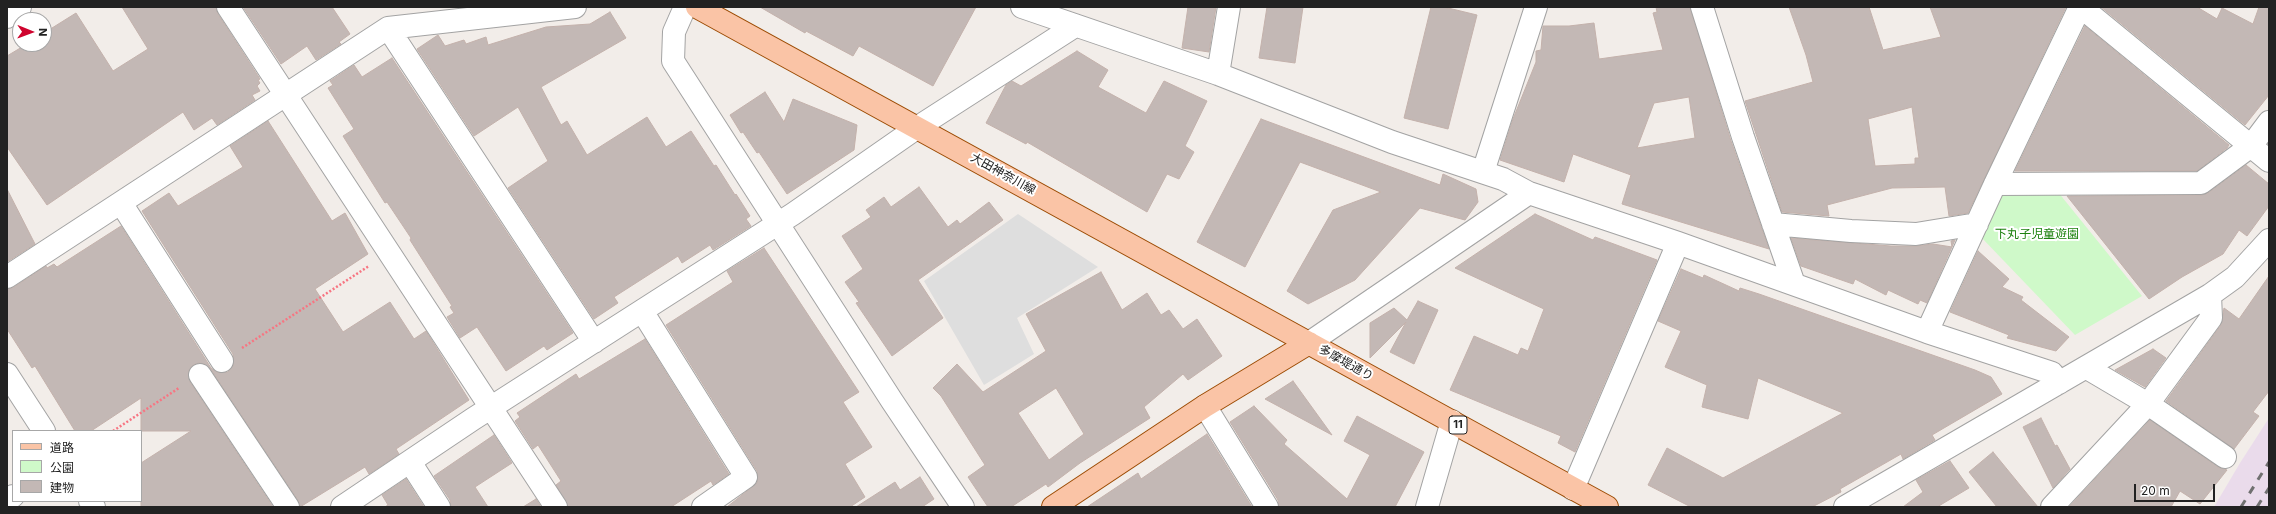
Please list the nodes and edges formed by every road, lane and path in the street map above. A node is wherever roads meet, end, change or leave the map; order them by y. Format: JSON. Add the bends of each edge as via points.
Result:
{"nodes":[{"id":1,"x":20,"y":7,"type":"edge"},
{"id":2,"x":228,"y":7,"type":"edge"},
{"id":3,"x":575,"y":7,"type":"edge"},
{"id":4,"x":685,"y":7,"type":"edge"},
{"id":5,"x":697,"y":7,"type":"edge"},
{"id":6,"x":1022,"y":7,"type":"edge"},
{"id":7,"x":1228,"y":7,"type":"edge"},
{"id":8,"x":1536,"y":7,"type":"edge"},
{"id":9,"x":1702,"y":7,"type":"edge"},
{"id":10,"x":2081,"y":7,"type":"edge"},
{"id":11,"x":7,"y":18,"type":"edge"},
{"id":12,"x":1075,"y":26,"type":"junction"},
{"id":13,"x":388,"y":28,"type":"junction"},
{"id":14,"x":1218,"y":74,"type":"junction"},
{"id":15,"x":287,"y":94,"type":"junction"},
{"id":16,"x":2269,"y":122,"type":"edge"},
{"id":17,"x":918,"y":127,"type":"junction"},
{"id":18,"x":2251,"y":146,"type":"junction"},
{"id":19,"x":2269,"y":161,"type":"edge"},
{"id":20,"x":1483,"y":172,"type":"junction"},
{"id":21,"x":1995,"y":184,"type":"junction"},
{"id":22,"x":1529,"y":193,"type":"junction"},
{"id":23,"x":120,"y":203,"type":"junction"},
{"id":24,"x":778,"y":224,"type":"junction"},
{"id":25,"x":1773,"y":224,"type":"junction"},
{"id":26,"x":1977,"y":224,"type":"junction"},
{"id":27,"x":2269,"y":240,"type":"edge"},
{"id":28,"x":1678,"y":243,"type":"junction"},
{"id":29,"x":389,"y":252,"type":"junction"},
{"id":30,"x":7,"y":277,"type":"edge"},
{"id":31,"x":1794,"y":284,"type":"junction"},
{"id":32,"x":2210,"y":295,"type":"junction"},
{"id":33,"x":642,"y":311,"type":"junction"},
{"id":34,"x":1927,"y":332,"type":"junction"},
{"id":35,"x":594,"y":342,"type":"junction"},
{"id":36,"x":1309,"y":343,"type":"junction"},
{"id":37,"x":222,"y":361,"type":"joint"},
{"id":38,"x":2087,"y":368,"type":"junction"},
{"id":39,"x":7,"y":374,"type":"edge"},
{"id":40,"x":200,"y":375,"type":"joint"},
{"id":41,"x":2059,"y":383,"type":"junction"},
{"id":42,"x":2148,"y":404,"type":"junction"},
{"id":43,"x":1205,"y":406,"type":"junction"},
{"id":44,"x":491,"y":408,"type":"junction"},
{"id":45,"x":1452,"y":422,"type":"junction"},
{"id":46,"x":43,"y":430,"type":"edge"},
{"id":47,"x":115,"y":430,"type":"edge"},
{"id":48,"x":2225,"y":457,"type":"dead end"},
{"id":49,"x":410,"y":462,"type":"junction"},
{"id":50,"x":1573,"y":489,"type":"junction"},
{"id":51,"x":288,"y":507,"type":"edge"},
{"id":52,"x":342,"y":507,"type":"edge"},
{"id":53,"x":439,"y":507,"type":"edge"},
{"id":54,"x":556,"y":507,"type":"edge"},
{"id":55,"x":703,"y":507,"type":"edge"},
{"id":56,"x":963,"y":507,"type":"edge"},
{"id":57,"x":1054,"y":507,"type":"edge"},
{"id":58,"x":1267,"y":507,"type":"edge"},
{"id":59,"x":1427,"y":507,"type":"edge"},
{"id":60,"x":1607,"y":507,"type":"edge"},
{"id":61,"x":1846,"y":507,"type":"edge"},
{"id":62,"x":2052,"y":507,"type":"edge"}],
"edges":[{"from":1,"to":11,"type":"street"},
{"from":2,"to":15,"type":"street"},
{"from":3,"to":13,"type":"street"},
{"from":4,"to":24,"type":"street","via":[[674,32],[673,61]]},
{"from":5,"to":17,"type":"main road","name":"大田神奈川線"},
{"from":6,"to":12,"type":"street"},
{"from":7,"to":14,"type":"street"},
{"from":8,"to":20,"type":"street"},
{"from":9,"to":25,"type":"street","via":[[1742,137]]},
{"from":10,"to":18,"type":"street"},
{"from":10,"to":21,"type":"street"},
{"from":12,"to":14,"type":"street"},
{"from":12,"to":17,"type":"street"},
{"from":13,"to":15,"type":"street"},
{"from":13,"to":35,"type":"street"},
{"from":14,"to":20,"type":"street","via":[[1392,142]]},
{"from":15,"to":23,"type":"street"},
{"from":15,"to":29,"type":"street"},
{"from":16,"to":18,"type":"street"},
{"from":17,"to":24,"type":"street"},
{"from":17,"to":36,"type":"main road","name":"大田神奈川線"},
{"from":18,"to":19,"type":"street"},
{"from":18,"to":21,"type":"street","via":[[2201,183]]},
{"from":20,"to":22,"type":"street"},
{"from":21,"to":26,"type":"street"},
{"from":22,"to":28,"type":"street"},
{"from":22,"to":36,"type":"street"},
{"from":23,"to":30,"type":"street"},
{"from":23,"to":37,"type":"street"},
{"from":24,"to":33,"type":"street"},
{"from":24,"to":56,"type":"street"},
{"from":25,"to":26,"type":"street","via":[[1916,234]]},
{"from":25,"to":31,"type":"street"},
{"from":26,"to":34,"type":"street"},
{"from":27,"to":32,"type":"street","via":[[2234,277]]},
{"from":28,"to":31,"type":"street"},
{"from":28,"to":50,"type":"street"},
{"from":29,"to":37,"type":"path"},
{"from":29,"to":44,"type":"street"},
{"from":31,"to":34,"type":"street"},
{"from":32,"to":38,"type":"street"},
{"from":32,"to":42,"type":"street","via":[[2211,318]]},
{"from":33,"to":35,"type":"street"},
{"from":33,"to":55,"type":"street","via":[[746,477]]},
{"from":34,"to":41,"type":"street","via":[[2052,373]]},
{"from":35,"to":44,"type":"street"},
{"from":36,"to":43,"type":"main road","name":"多摩堤通り"},
{"from":36,"to":45,"type":"main road","name":"多摩堤通り","number":"11"},
{"from":38,"to":41,"type":"street"},
{"from":38,"to":42,"type":"street"},
{"from":39,"to":46,"type":"street"},
{"from":40,"to":47,"type":"path"},
{"from":40,"to":51,"type":"street"},
{"from":41,"to":61,"type":"street"},
{"from":42,"to":48,"type":"street"},
{"from":42,"to":62,"type":"street"},
{"from":43,"to":57,"type":"main road","name":"多摩堤通り"},
{"from":43,"to":58,"type":"street"},
{"from":44,"to":49,"type":"street"},
{"from":44,"to":54,"type":"street"},
{"from":45,"to":50,"type":"main road","name":"多摩堤通り","number":"11"},
{"from":45,"to":59,"type":"street"},
{"from":49,"to":52,"type":"street"},
{"from":49,"to":53,"type":"street"},
{"from":50,"to":60,"type":"main road","name":"多摩堤通り","number":"11"}]}
